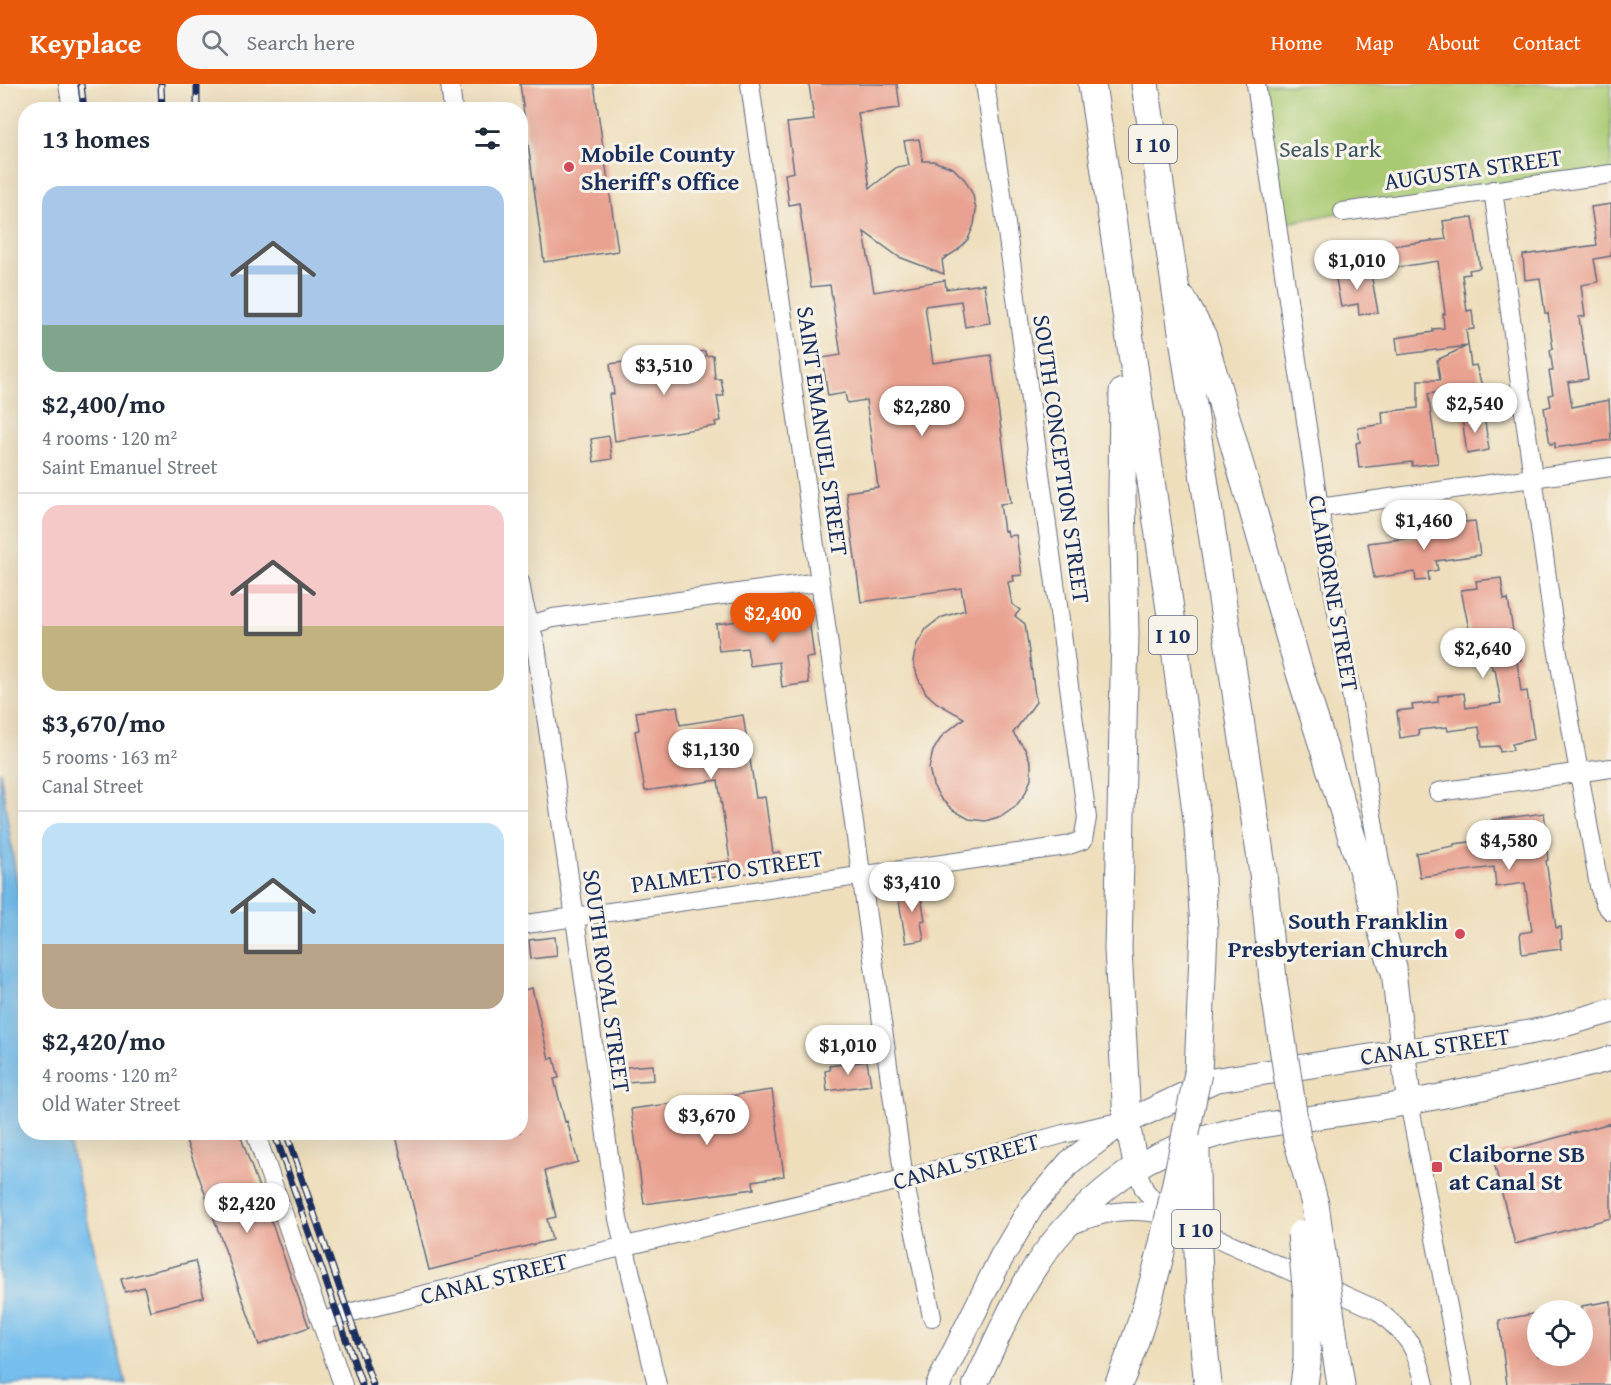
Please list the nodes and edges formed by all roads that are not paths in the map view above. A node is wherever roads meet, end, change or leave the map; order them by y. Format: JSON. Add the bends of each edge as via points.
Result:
{"nodes":[{"id":1,"x":69,"y":84,"type":"edge"},
{"id":2,"x":450,"y":84,"type":"edge"},
{"id":3,"x":750,"y":84,"type":"edge"},
{"id":4,"x":985,"y":84,"type":"edge"},
{"id":5,"x":1092,"y":84,"type":"edge"},
{"id":6,"x":1145,"y":84,"type":"edge"},
{"id":7,"x":1256,"y":84,"type":"edge"},
{"id":8,"x":71,"y":102,"type":"edge"},
{"id":9,"x":452,"y":102,"type":"edge"},
{"id":10,"x":1611,"y":174,"type":"edge"},
{"id":11,"x":1493,"y":190,"type":"junction"},
{"id":12,"x":1342,"y":212,"type":"dead end"},
{"id":13,"x":1120,"y":283,"type":"junction"},
{"id":14,"x":1174,"y":283,"type":"junction"},
{"id":15,"x":1611,"y":467,"type":"edge"},
{"id":16,"x":1534,"y":478,"type":"junction"},
{"id":17,"x":1319,"y":508,"type":"junction"},
{"id":18,"x":819,"y":582,"type":"junction"},
{"id":19,"x":528,"y":625,"type":"edge"},
{"id":20,"x":528,"y":631,"type":"edge"},
{"id":21,"x":1611,"y":768,"type":"edge"},
{"id":22,"x":1579,"y":773,"type":"junction"},
{"id":23,"x":1438,"y":792,"type":"dead end"},
{"id":24,"x":1083,"y":840,"type":"joint"},
{"id":25,"x":861,"y":876,"type":"junction"},
{"id":26,"x":1611,"y":911,"type":"edge"},
{"id":27,"x":574,"y":917,"type":"junction"},
{"id":28,"x":528,"y":924,"type":"edge"},
{"id":29,"x":1393,"y":967,"type":"junction"},
{"id":30,"x":1611,"y":1011,"type":"edge"},
{"id":31,"x":1404,"y":1052,"type":"junction"},
{"id":32,"x":1611,"y":1058,"type":"edge"},
{"id":33,"x":1198,"y":1072,"type":"junction"},
{"id":34,"x":1409,"y":1102,"type":"junction"},
{"id":35,"x":1127,"y":1121,"type":"junction"},
{"id":36,"x":1297,"y":1139,"type":"junction"},
{"id":37,"x":258,"y":1140,"type":"edge"},
{"id":38,"x":1136,"y":1167,"type":"junction"},
{"id":39,"x":904,"y":1179,"type":"junction"},
{"id":40,"x":1164,"y":1214,"type":"junction"},
{"id":41,"x":1065,"y":1228,"type":"junction"},
{"id":42,"x":624,"y":1246,"type":"junction"},
{"id":43,"x":932,"y":1317,"type":"dead end"},
{"id":44,"x":321,"y":1322,"type":"junction"},
{"id":45,"x":1305,"y":1373,"type":"edge"},
{"id":46,"x":343,"y":1385,"type":"edge"},
{"id":47,"x":657,"y":1385,"type":"edge"},
{"id":48,"x":938,"y":1385,"type":"edge"},
{"id":49,"x":975,"y":1385,"type":"edge"},
{"id":50,"x":1118,"y":1385,"type":"edge"},
{"id":51,"x":1208,"y":1385,"type":"edge"},
{"id":52,"x":1341,"y":1385,"type":"edge"},
{"id":53,"x":1425,"y":1385,"type":"edge"},
{"id":54,"x":1463,"y":1385,"type":"edge"}],
"edges":[{"from":1,"to":8,"type":"street"},
{"from":2,"to":9,"type":"street"},
{"from":3,"to":18,"type":"street","name":"SAINT EMANUEL STREET"},
{"from":4,"to":24,"type":"street","name":"SOUTH CONCEPTION STREET","via":[[1086,806]]},
{"from":5,"to":13,"type":"highway","number":"I 10"},
{"from":6,"to":14,"type":"highway","number":"I 10"},
{"from":7,"to":17,"type":"street","name":"CLAIBORNE STREET"},
{"from":10,"to":11,"type":"street","name":"AUGUSTA STREET"},
{"from":11,"to":12,"type":"street","name":"AUGUSTA STREET"},
{"from":11,"to":16,"type":"street"},
{"from":13,"to":33,"type":"highway","number":"I 10","via":[[1170,609],[1198,827],[1204,930]]},
{"from":13,"to":35,"type":"highway","via":[[1125,634],[1118,949]]},
{"from":14,"to":29,"type":"highway","via":[[1203,337],[1299,670]]},
{"from":14,"to":36,"type":"highway","number":"I 10","bridge":true,"via":[[1263,873],[1273,980]]},
{"from":15,"to":16,"type":"street"},
{"from":16,"to":17,"type":"street"},
{"from":16,"to":22,"type":"street"},
{"from":17,"to":29,"type":"street","name":"CLAIBORNE STREET","via":[[1384,885]]},
{"from":18,"to":19,"type":"street","via":[[553,618]]},
{"from":18,"to":25,"type":"street","name":"SAINT EMANUEL STREET"},
{"from":20,"to":27,"type":"street","name":"SOUTH ROYAL STREET","via":[[536,646]]},
{"from":21,"to":22,"type":"street"},
{"from":22,"to":23,"type":"street"},
{"from":22,"to":26,"type":"street","via":[[1599,886]]},
{"from":24,"to":25,"type":"street","name":"PALMETTO STREET","via":[[1066,846]]},
{"from":25,"to":27,"type":"street","name":"PALMETTO STREET"},
{"from":25,"to":39,"type":"street","name":"SAINT EMANUEL STREET"},
{"from":27,"to":28,"type":"street","name":"PALMETTO STREET"},
{"from":27,"to":42,"type":"street","name":"SOUTH ROYAL STREET"},
{"from":29,"to":31,"type":"main road","name":"CLAIBORNE STREET"},
{"from":30,"to":31,"type":"main road","name":"CANAL STREET","via":[[1552,1028]]},
{"from":31,"to":34,"type":"main road","name":"CLAIBORNE STREET"},
{"from":31,"to":35,"type":"main road","name":"CANAL STREET","via":[[1215,1080]]},
{"from":32,"to":34,"type":"main road","name":"CANAL STREET"},
{"from":33,"to":50,"type":"highway","bridge":true,"via":[[1166,1239],[1141,1325]]},
{"from":33,"to":51,"type":"highway","number":"I 10","bridge":true,"via":[[1196,1222]]},
{"from":34,"to":38,"type":"main road","name":"CANAL STREET","via":[[1223,1134]]},
{"from":34,"to":54,"type":"street"},
{"from":35,"to":38,"type":"main road"},
{"from":35,"to":39,"type":"street","name":"CANAL STREET","via":[[1063,1134]]},
{"from":35,"to":48,"type":"main road","via":[[1070,1162],[1032,1206],[1001,1258]]},
{"from":36,"to":45,"type":"highway","bridge":true,"via":[[1298,1210],[1307,1297]]},
{"from":36,"to":52,"type":"highway","number":"I 10","bridge":true,"via":[[1315,1204]]},
{"from":37,"to":44,"type":"street"},
{"from":38,"to":40,"type":"street","via":[[1144,1189]]},
{"from":38,"to":41,"type":"main road","name":"CANAL STREET"},
{"from":39,"to":42,"type":"street","name":"CANAL STREET"},
{"from":39,"to":43,"type":"street","name":"SAINT EMANUEL STREET"},
{"from":40,"to":41,"type":"street","via":[[1116,1211]]},
{"from":40,"to":53,"type":"street","via":[[1377,1310],[1412,1344]]},
{"from":41,"to":49,"type":"main road","name":"CANAL STREET","via":[[1026,1283]]},
{"from":42,"to":44,"type":"street","name":"CANAL STREET"},
{"from":42,"to":47,"type":"street","name":"SOUTH ROYAL STREET"},
{"from":44,"to":46,"type":"street"}]}
